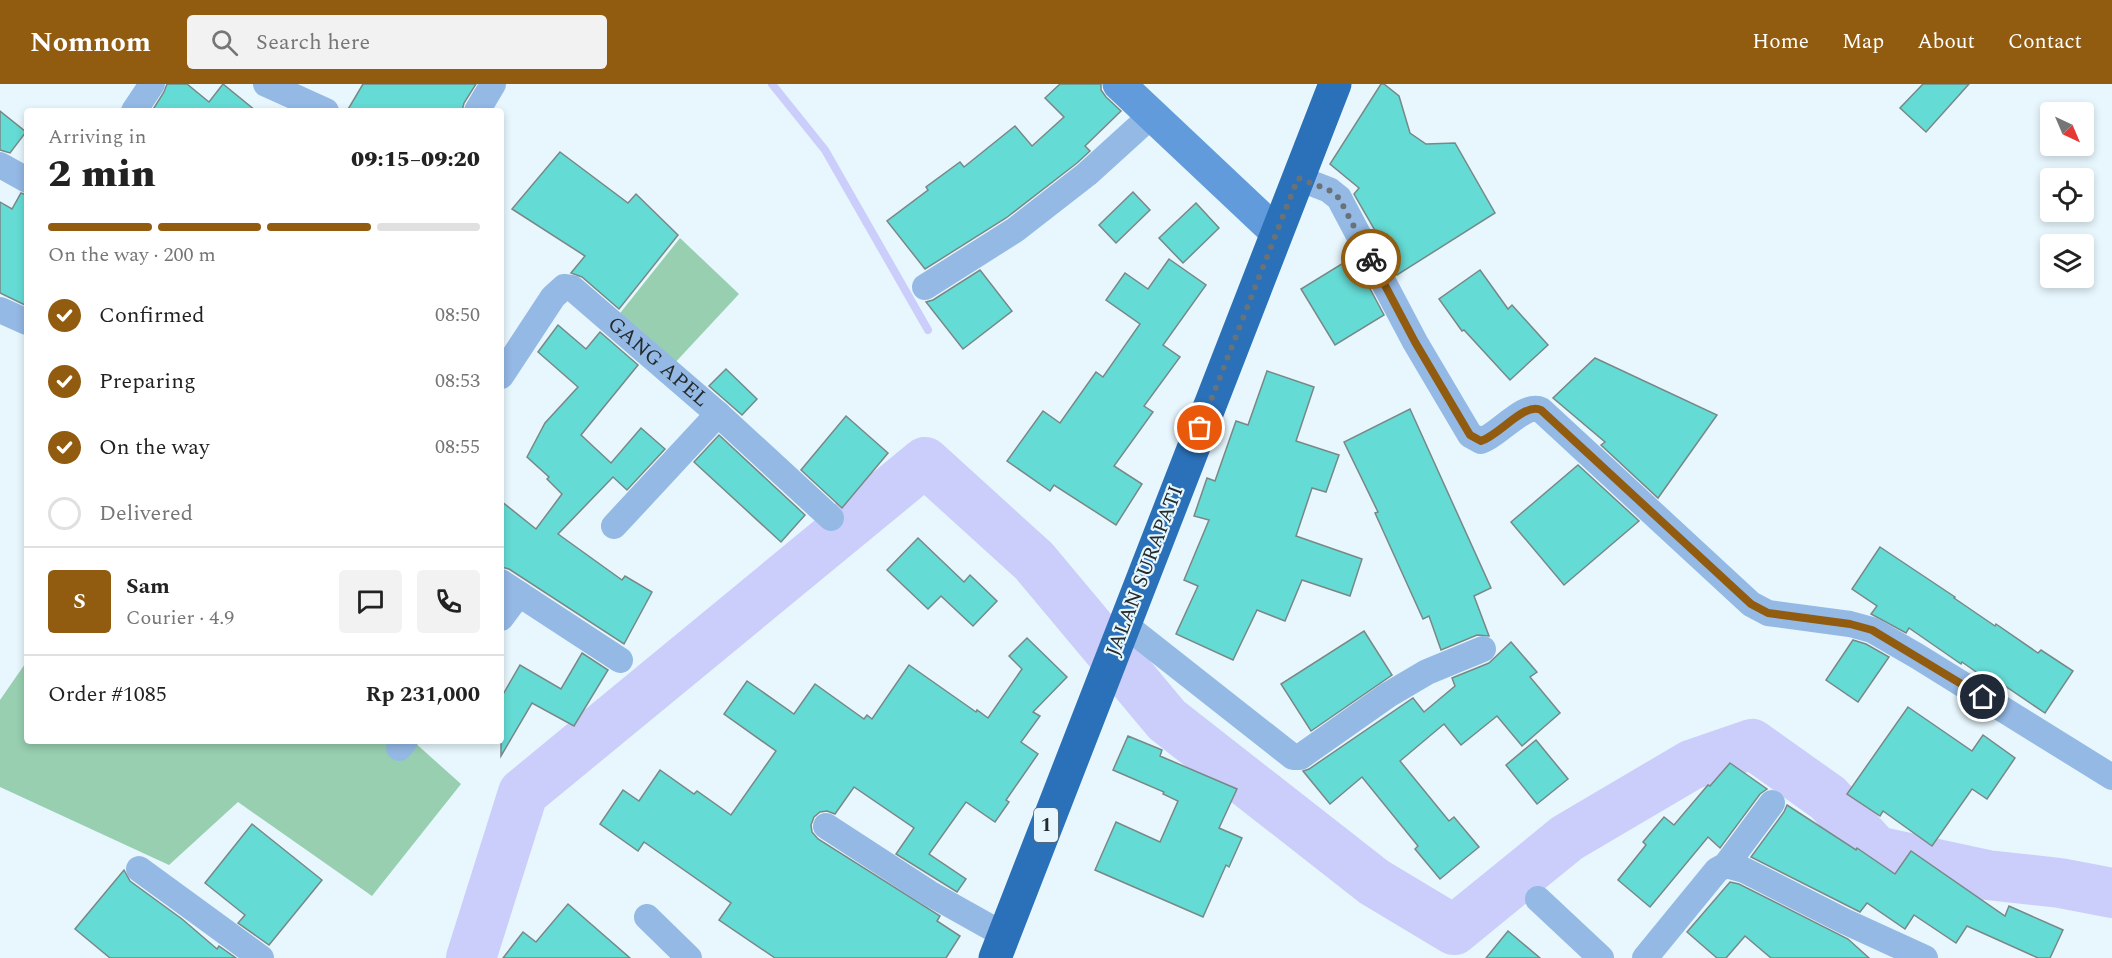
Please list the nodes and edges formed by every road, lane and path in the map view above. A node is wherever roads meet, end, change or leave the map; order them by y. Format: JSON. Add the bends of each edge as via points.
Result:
{"nodes":[{"id":1,"x":152,"y":84,"type":"edge"},
{"id":2,"x":266,"y":84,"type":"edge"},
{"id":3,"x":492,"y":84,"type":"edge"},
{"id":4,"x":1119,"y":84,"type":"edge"},
{"id":5,"x":1335,"y":84,"type":"edge"},
{"id":6,"x":136,"y":108,"type":"edge"},
{"id":7,"x":319,"y":108,"type":"edge"},
{"id":8,"x":479,"y":108,"type":"edge"},
{"id":9,"x":1152,"y":115,"type":"junction"},
{"id":10,"x":0,"y":165,"type":"edge"},
{"id":11,"x":24,"y":178,"type":"edge"},
{"id":12,"x":1298,"y":178,"type":"junction"},
{"id":13,"x":1276,"y":232,"type":"junction"},
{"id":14,"x":925,"y":287,"type":"dead end"},
{"id":15,"x":0,"y":310,"type":"edge"},
{"id":16,"x":24,"y":321,"type":"edge"},
{"id":17,"x":504,"y":371,"type":"edge"},
{"id":18,"x":718,"y":414,"type":"junction"},
{"id":19,"x":831,"y":518,"type":"dead end"},
{"id":20,"x":614,"y":526,"type":"dead end"},
{"id":21,"x":510,"y":588,"type":"edge"},
{"id":22,"x":504,"y":608,"type":"edge"},
{"id":23,"x":1121,"y":631,"type":"junction"},
{"id":24,"x":1483,"y":649,"type":"dead end"},
{"id":25,"x":620,"y":660,"type":"dead end"},
{"id":26,"x":2112,"y":777,"type":"edge"},
{"id":27,"x":1772,"y":803,"type":"dead end"},
{"id":28,"x":826,"y":826,"type":"dead end"},
{"id":29,"x":1726,"y":865,"type":"junction"},
{"id":30,"x":139,"y":869,"type":"dead end"},
{"id":31,"x":1538,"y":899,"type":"dead end"},
{"id":32,"x":647,"y":917,"type":"dead end"},
{"id":33,"x":999,"y":946,"type":"edge"},
{"id":34,"x":261,"y":958,"type":"edge"},
{"id":35,"x":689,"y":958,"type":"edge"},
{"id":36,"x":1601,"y":958,"type":"edge"},
{"id":37,"x":1645,"y":958,"type":"edge"},
{"id":38,"x":1925,"y":958,"type":"edge"}],
"edges":[{"from":1,"to":6,"type":"street"},
{"from":2,"to":7,"type":"street"},
{"from":3,"to":8,"type":"street"},
{"from":4,"to":9,"type":"street"},
{"from":5,"to":12,"type":"highway","name":"JALAN SURAPATI","number":"1"},
{"from":9,"to":13,"type":"street"},
{"from":9,"to":14,"type":"street","via":[[1040,212]]},
{"from":10,"to":11,"type":"street"},
{"from":12,"to":13,"type":"highway","name":"JALAN SURAPATI","number":"1"},
{"from":12,"to":26,"type":"street","via":[[1339,198],[1415,342],[1470,435],[1481,441],[1491,438],[1527,409],[1536,407],[1751,604],[1768,613],[1872,630]]},
{"from":13,"to":23,"type":"highway","name":"JALAN SURAPATI","number":"1"},
{"from":15,"to":16,"type":"street"},
{"from":17,"to":18,"type":"street","name":"GANG APEL","via":[[553,297],[569,286]]},
{"from":18,"to":19,"type":"street","name":"GANG APEL"},
{"from":18,"to":20,"type":"street"},
{"from":21,"to":22,"type":"street"},
{"from":21,"to":25,"type":"street"},
{"from":23,"to":24,"type":"street","via":[[1293,756],[1300,757],[1388,695],[1427,672]]},
{"from":23,"to":33,"type":"highway","name":"JALAN SURAPATI","number":"1"},
{"from":27,"to":29,"type":"street"},
{"from":28,"to":33,"type":"street","via":[[929,893]]},
{"from":29,"to":37,"type":"street","via":[[1717,870]]},
{"from":29,"to":38,"type":"street","via":[[1744,870]]},
{"from":30,"to":34,"type":"street"},
{"from":31,"to":36,"type":"street"},
{"from":32,"to":35,"type":"street"}]}
